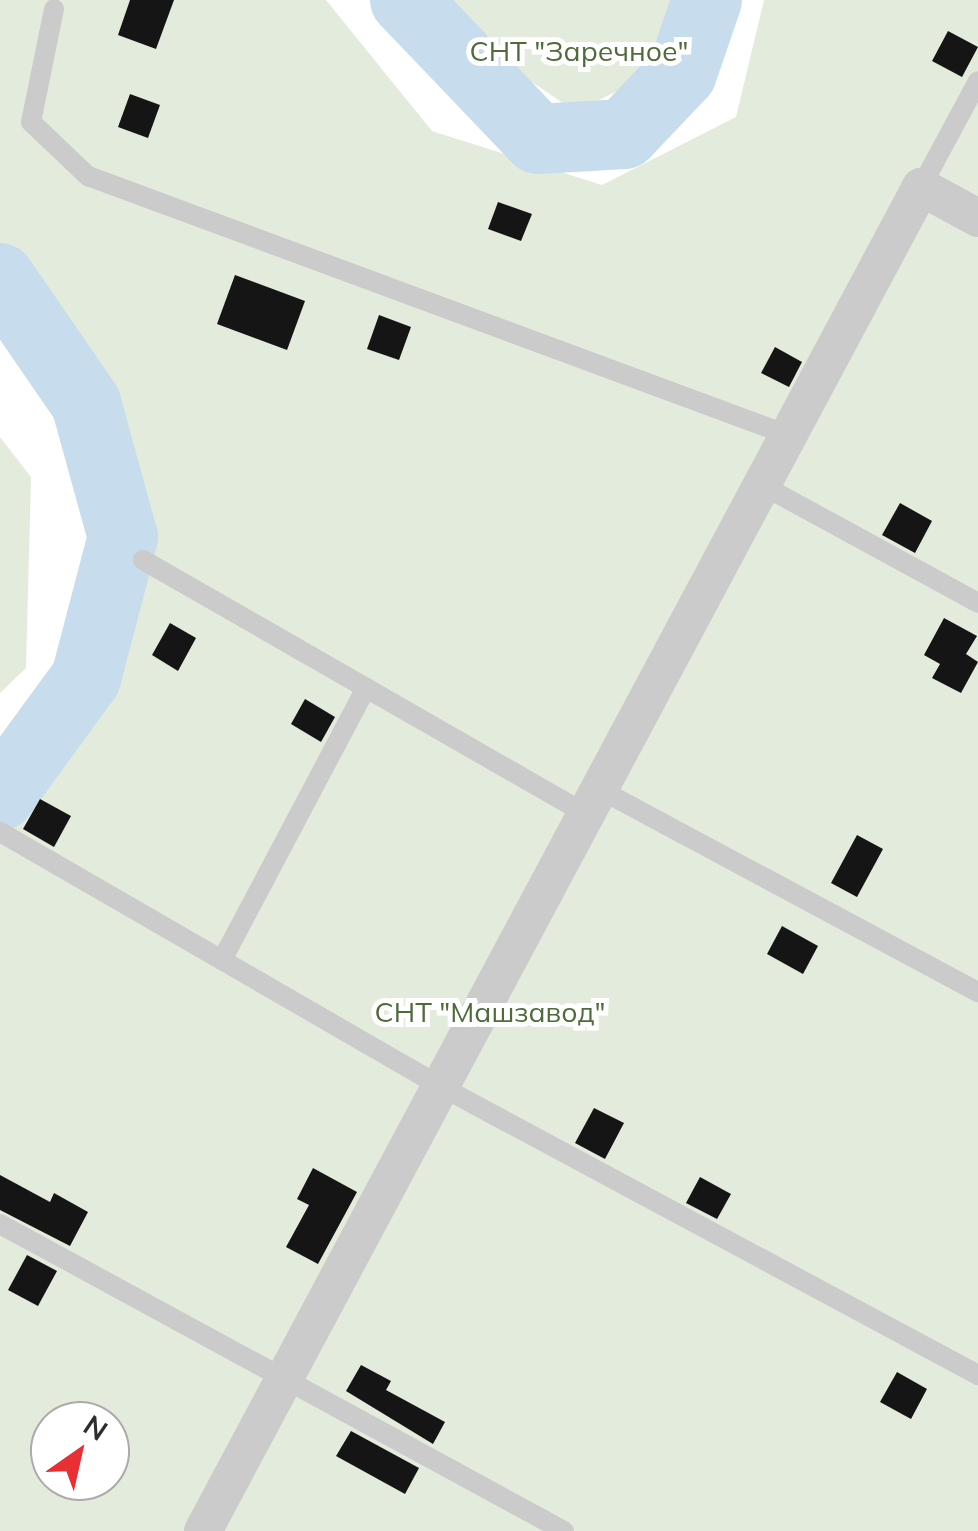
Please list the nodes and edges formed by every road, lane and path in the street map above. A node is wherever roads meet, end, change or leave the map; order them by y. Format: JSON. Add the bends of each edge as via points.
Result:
{"nodes":[{"id":1,"x":54,"y":9,"type":"dead end"},
{"id":2,"x":978,"y":81,"type":"edge"},
{"id":3,"x":922,"y":187,"type":"junction"},
{"id":4,"x":978,"y":218,"type":"edge"},
{"id":5,"x":788,"y":435,"type":"junction"},
{"id":6,"x":762,"y":484,"type":"junction"},
{"id":7,"x":143,"y":560,"type":"dead end"},
{"id":8,"x":978,"y":602,"type":"edge"},
{"id":9,"x":366,"y":688,"type":"junction"},
{"id":10,"x":592,"y":801,"type":"junction"},
{"id":11,"x":0,"y":832,"type":"edge"},
{"id":12,"x":222,"y":960,"type":"junction"},
{"id":13,"x":978,"y":992,"type":"edge"},
{"id":14,"x":440,"y":1086,"type":"junction"},
{"id":15,"x":0,"y":1224,"type":"edge"},
{"id":16,"x":978,"y":1375,"type":"edge"},
{"id":17,"x":284,"y":1376,"type":"junction"},
{"id":18,"x":202,"y":1531,"type":"edge"},
{"id":19,"x":564,"y":1531,"type":"edge"}],
"edges":[{"from":1,"to":5,"type":"lane","via":[[31,122],[88,176]]},
{"from":2,"to":3,"type":"lane"},
{"from":3,"to":4,"type":"street"},
{"from":3,"to":5,"type":"street"},
{"from":5,"to":6,"type":"street"},
{"from":6,"to":8,"type":"lane"},
{"from":6,"to":10,"type":"street"},
{"from":7,"to":9,"type":"lane"},
{"from":9,"to":10,"type":"lane"},
{"from":9,"to":12,"type":"lane"},
{"from":10,"to":13,"type":"lane"},
{"from":10,"to":14,"type":"street"},
{"from":11,"to":12,"type":"lane"},
{"from":12,"to":14,"type":"lane"},
{"from":14,"to":16,"type":"lane"},
{"from":14,"to":17,"type":"street"},
{"from":15,"to":17,"type":"lane"},
{"from":17,"to":18,"type":"street"},
{"from":17,"to":19,"type":"lane"}]}
